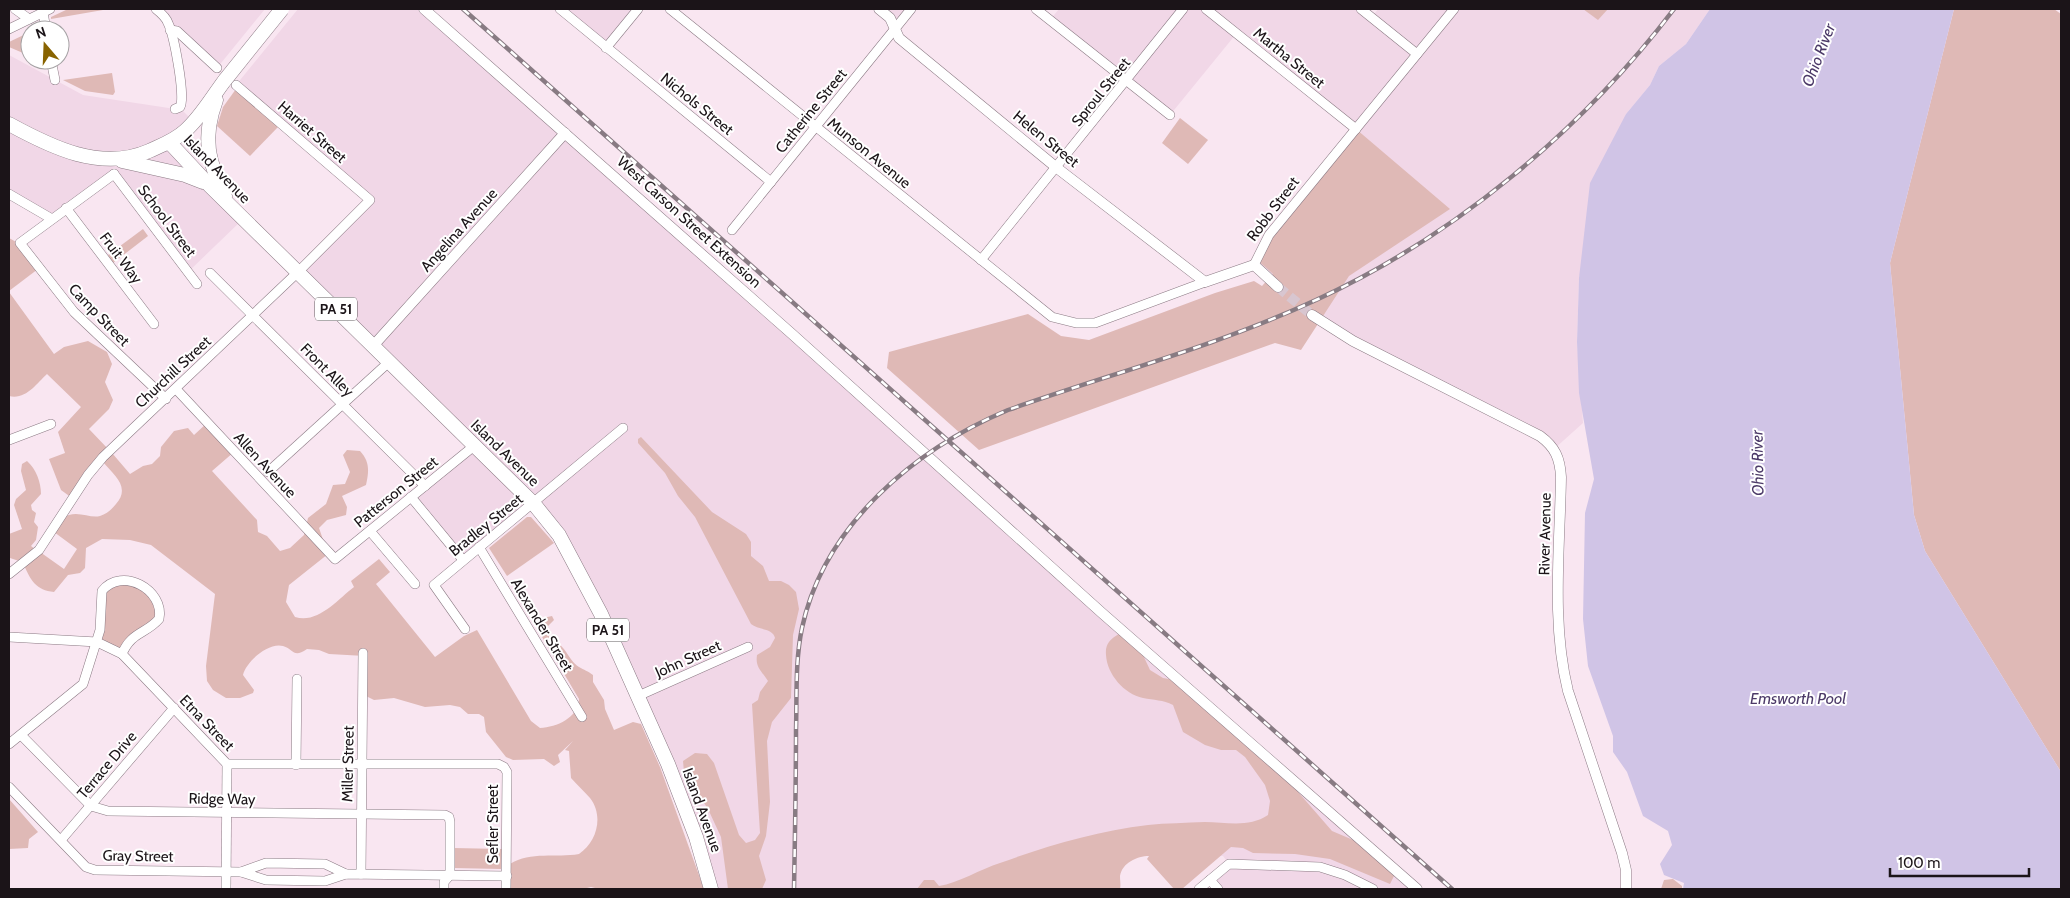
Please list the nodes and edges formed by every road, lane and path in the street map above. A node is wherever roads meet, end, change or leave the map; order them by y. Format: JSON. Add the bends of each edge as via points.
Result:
{"nodes":[{"id":1,"x":15,"y":9,"type":"edge"},
{"id":2,"x":156,"y":9,"type":"edge"},
{"id":3,"x":282,"y":9,"type":"edge"},
{"id":4,"x":424,"y":9,"type":"edge"},
{"id":5,"x":560,"y":9,"type":"edge"},
{"id":6,"x":638,"y":9,"type":"edge"},
{"id":7,"x":670,"y":9,"type":"edge"},
{"id":8,"x":879,"y":9,"type":"edge"},
{"id":9,"x":911,"y":9,"type":"edge"},
{"id":10,"x":1036,"y":9,"type":"edge"},
{"id":11,"x":1183,"y":9,"type":"edge"},
{"id":12,"x":1206,"y":9,"type":"edge"},
{"id":13,"x":1361,"y":9,"type":"edge"},
{"id":14,"x":1454,"y":9,"type":"edge"},
{"id":15,"x":46,"y":10,"type":"edge"},
{"id":16,"x":29,"y":19,"type":"junction"},
{"id":17,"x":895,"y":29,"type":"junction"},
{"id":18,"x":9,"y":30,"type":"edge"},
{"id":19,"x":170,"y":30,"type":"junction"},
{"id":20,"x":606,"y":48,"type":"junction"},
{"id":21,"x":1417,"y":54,"type":"junction"},
{"id":22,"x":217,"y":68,"type":"dead end"},
{"id":23,"x":54,"y":70,"type":"edge"},
{"id":24,"x":55,"y":80,"type":"dead end"},
{"id":25,"x":1127,"y":81,"type":"junction"},
{"id":26,"x":228,"y":83,"type":"junction"},
{"id":27,"x":176,"y":109,"type":"dead end"},
{"id":28,"x":1170,"y":115,"type":"dead end"},
{"id":29,"x":9,"y":124,"type":"edge"},
{"id":30,"x":816,"y":127,"type":"junction"},
{"id":31,"x":1356,"y":129,"type":"junction"},
{"id":32,"x":565,"y":133,"type":"junction"},
{"id":33,"x":169,"y":142,"type":"junction"},
{"id":34,"x":71,"y":151,"type":"junction"},
{"id":35,"x":146,"y":152,"type":"junction"},
{"id":36,"x":112,"y":158,"type":"junction"},
{"id":37,"x":1057,"y":168,"type":"junction"},
{"id":38,"x":114,"y":174,"type":"junction"},
{"id":39,"x":771,"y":182,"type":"junction"},
{"id":40,"x":210,"y":186,"type":"junction"},
{"id":41,"x":9,"y":194,"type":"edge"},
{"id":42,"x":370,"y":200,"type":"joint"},
{"id":43,"x":230,"y":206,"type":"junction"},
{"id":44,"x":66,"y":208,"type":"junction"},
{"id":45,"x":52,"y":219,"type":"junction"},
{"id":46,"x":732,"y":230,"type":"dead end"},
{"id":47,"x":981,"y":260,"type":"junction"},
{"id":48,"x":1254,"y":264,"type":"junction"},
{"id":49,"x":298,"y":272,"type":"junction"},
{"id":50,"x":210,"y":273,"type":"dead end"},
{"id":51,"x":1205,"y":282,"type":"junction"},
{"id":52,"x":197,"y":284,"type":"dead end"},
{"id":53,"x":1278,"y":287,"type":"tunnel mouth"},
{"id":54,"x":253,"y":315,"type":"junction"},
{"id":55,"x":1312,"y":315,"type":"tunnel mouth"},
{"id":56,"x":1052,"y":317,"type":"joint"},
{"id":57,"x":154,"y":324,"type":"dead end"},
{"id":58,"x":373,"y":346,"type":"junction"},
{"id":59,"x":389,"y":362,"type":"junction"},
{"id":60,"x":176,"y":389,"type":"junction"},
{"id":61,"x":166,"y":399,"type":"junction"},
{"id":62,"x":344,"y":405,"type":"junction"},
{"id":63,"x":51,"y":424,"type":"dead end"},
{"id":64,"x":623,"y":428,"type":"dead end"},
{"id":65,"x":9,"y":440,"type":"edge"},
{"id":66,"x":474,"y":446,"type":"junction"},
{"id":67,"x":268,"y":472,"type":"dead end"},
{"id":68,"x":425,"y":486,"type":"junction"},
{"id":69,"x":412,"y":497,"type":"junction"},
{"id":70,"x":534,"y":504,"type":"junction"},
{"id":71,"x":370,"y":531,"type":"junction"},
{"id":72,"x":479,"y":547,"type":"junction"},
{"id":73,"x":335,"y":559,"type":"joint"},
{"id":74,"x":463,"y":560,"type":"junction"},
{"id":75,"x":9,"y":574,"type":"edge"},
{"id":76,"x":415,"y":584,"type":"dead end"},
{"id":77,"x":465,"y":629,"type":"dead end"},
{"id":78,"x":9,"y":637,"type":"edge"},
{"id":79,"x":96,"y":642,"type":"junction"},
{"id":80,"x":748,"y":648,"type":"dead end"},
{"id":81,"x":363,"y":653,"type":"dead end"},
{"id":82,"x":122,"y":654,"type":"junction"},
{"id":83,"x":297,"y":679,"type":"dead end"},
{"id":84,"x":638,"y":696,"type":"junction"},
{"id":85,"x":174,"y":708,"type":"junction"},
{"id":86,"x":582,"y":717,"type":"dead end"},
{"id":87,"x":21,"y":735,"type":"junction"},
{"id":88,"x":9,"y":744,"type":"edge"},
{"id":89,"x":227,"y":764,"type":"junction"},
{"id":90,"x":362,"y":764,"type":"junction"},
{"id":91,"x":498,"y":764,"type":"joint"},
{"id":92,"x":296,"y":765,"type":"junction"},
{"id":93,"x":9,"y":787,"type":"edge"},
{"id":94,"x":91,"y":806,"type":"junction"},
{"id":95,"x":226,"y":812,"type":"junction"},
{"id":96,"x":362,"y":814,"type":"junction"},
{"id":97,"x":62,"y":840,"type":"junction"},
{"id":98,"x":226,"y":871,"type":"junction"},
{"id":99,"x":241,"y":872,"type":"junction"},
{"id":100,"x":346,"y":874,"type":"junction"},
{"id":101,"x":361,"y":874,"type":"junction"},
{"id":102,"x":506,"y":876,"type":"junction"},
{"id":103,"x":1210,"y":880,"type":"junction"},
{"id":104,"x":446,"y":882,"type":"edge"},
{"id":105,"x":226,"y":889,"type":"edge"},
{"id":106,"x":506,"y":889,"type":"edge"},
{"id":107,"x":712,"y":889,"type":"edge"},
{"id":108,"x":1199,"y":889,"type":"edge"},
{"id":109,"x":1218,"y":889,"type":"edge"},
{"id":110,"x":1373,"y":889,"type":"edge"},
{"id":111,"x":1417,"y":889,"type":"edge"},
{"id":112,"x":1626,"y":889,"type":"edge"}],
"edges":[{"from":1,"to":16,"type":"street"},
{"from":2,"to":19,"type":"street","via":[[166,18]]},
{"from":3,"to":26,"type":"main road","bridge":true},
{"from":4,"to":32,"type":"street","name":"West Carson Street Extension"},
{"from":5,"to":20,"type":"street","name":"Nichols Street"},
{"from":6,"to":20,"type":"street"},
{"from":7,"to":30,"type":"street","name":"Munson Avenue"},
{"from":8,"to":17,"type":"street","name":"Helen Street","via":[[890,18]]},
{"from":9,"to":17,"type":"street","name":"Catherine Street"},
{"from":10,"to":25,"type":"street"},
{"from":11,"to":25,"type":"street","name":"Sproul Street"},
{"from":12,"to":31,"type":"street","name":"Martha Street"},
{"from":13,"to":21,"type":"street"},
{"from":14,"to":21,"type":"street","name":"Robb Street"},
{"from":15,"to":16,"type":"street"},
{"from":16,"to":18,"type":"street"},
{"from":17,"to":30,"type":"street","name":"Catherine Street"},
{"from":17,"to":37,"type":"street","name":"Helen Street","via":[[899,38]]},
{"from":19,"to":22,"type":"street","via":[[176,31]]},
{"from":19,"to":27,"type":"street","via":[[182,100]]},
{"from":20,"to":39,"type":"street","name":"Nichols Street"},
{"from":21,"to":31,"type":"street","name":"Robb Street"},
{"from":23,"to":24,"type":"street"},
{"from":25,"to":28,"type":"street"},
{"from":25,"to":37,"type":"street","name":"Sproul Street"},
{"from":26,"to":33,"type":"main road","via":[[189,127]]},
{"from":26,"to":42,"type":"street","name":"Harriet Street"},
{"from":26,"to":43,"type":"main road","via":[[210,119],[208,146],[213,172]]},
{"from":29,"to":34,"type":"main road","name":"Island Avenue","via":[[54,148]]},
{"from":30,"to":39,"type":"street","name":"Catherine Street"},
{"from":30,"to":47,"type":"street","name":"Munson Avenue"},
{"from":31,"to":48,"type":"street","name":"Robb Street","via":[[1269,235]]},
{"from":32,"to":58,"type":"street","name":"Angelina Avenue"},
{"from":32,"to":111,"type":"street","name":"West Carson Street Extension"},
{"from":33,"to":35,"type":"main road","name":"Island Avenue"},
{"from":33,"to":40,"type":"main road","name":"Island Avenue","number":"PA 51"},
{"from":34,"to":35,"type":"main road","name":"Island Avenue","via":[[140,149]]},
{"from":34,"to":36,"type":"main road","name":"Island Avenue","via":[[80,156]]},
{"from":35,"to":36,"type":"main road","name":"Island Avenue","via":[[141,156]]},
{"from":36,"to":38,"type":"street"},
{"from":36,"to":40,"type":"main road","via":[[185,174]]},
{"from":37,"to":47,"type":"street","name":"Sproul Street"},
{"from":37,"to":51,"type":"street","name":"Helen Street"},
{"from":38,"to":44,"type":"street"},
{"from":38,"to":52,"type":"street","name":"School Street"},
{"from":39,"to":46,"type":"street","name":"Catherine Street"},
{"from":40,"to":43,"type":"main road","name":"Island Avenue","number":"PA 51"},
{"from":41,"to":45,"type":"street"},
{"from":42,"to":49,"type":"street","name":"Churchill Street"},
{"from":43,"to":49,"type":"main road","name":"Island Avenue","number":"PA 51"},
{"from":44,"to":45,"type":"street"},
{"from":44,"to":57,"type":"street","name":"Fruit Way"},
{"from":45,"to":61,"type":"street","name":"Camp Street","via":[[20,243],[74,312]]},
{"from":47,"to":56,"type":"street","name":"Munson Avenue"},
{"from":48,"to":51,"type":"street","name":"Robb Street"},
{"from":48,"to":53,"type":"street"},
{"from":49,"to":54,"type":"street","name":"Churchill Street"},
{"from":49,"to":58,"type":"main road","name":"Island Avenue","number":"PA 51"},
{"from":50,"to":54,"type":"street","name":"Front Alley"},
{"from":51,"to":56,"type":"street","name":"Robb Street","via":[[1095,322],[1076,323]]},
{"from":54,"to":60,"type":"street","name":"Churchill Street"},
{"from":54,"to":62,"type":"street","name":"Front Alley"},
{"from":55,"to":112,"type":"street","name":"River Avenue","via":[[1353,341],[1540,436],[1554,449],[1561,477],[1559,618],[1562,661],[1568,691],[1622,853]]},
{"from":58,"to":59,"type":"main road","name":"Island Avenue","number":"PA 51"},
{"from":59,"to":62,"type":"street"},
{"from":59,"to":66,"type":"main road","name":"Island Avenue","number":"PA 51"},
{"from":60,"to":61,"type":"street","name":"Churchill Street"},
{"from":60,"to":73,"type":"street","name":"Allen Avenue"},
{"from":61,"to":75,"type":"street","name":"Churchill Street","via":[[102,458],[38,550]]},
{"from":62,"to":67,"type":"street"},
{"from":62,"to":68,"type":"street","name":"Front Alley"},
{"from":63,"to":65,"type":"street"},
{"from":64,"to":70,"type":"street","name":"Bradley Street"},
{"from":66,"to":68,"type":"street","name":"Patterson Street"},
{"from":66,"to":70,"type":"main road","name":"Island Avenue","number":"PA 51"},
{"from":68,"to":69,"type":"street","name":"Patterson Street"},
{"from":69,"to":71,"type":"street","name":"Patterson Street"},
{"from":69,"to":74,"type":"street"},
{"from":70,"to":72,"type":"street","name":"Bradley Street"},
{"from":70,"to":84,"type":"main road","name":"Island Avenue","number":"PA 51","via":[[563,541],[594,599]]},
{"from":71,"to":73,"type":"street","name":"Patterson Street"},
{"from":71,"to":76,"type":"street"},
{"from":72,"to":74,"type":"street","name":"Bradley Street"},
{"from":72,"to":86,"type":"street","name":"Alexander Street"},
{"from":74,"to":77,"type":"street","name":"Bradley Street","via":[[434,585]]},
{"from":78,"to":79,"type":"street","name":"Etna Street"},
{"from":79,"to":82,"type":"street","name":"Etna Street"},
{"from":79,"to":82,"type":"street","via":[[102,618],[101,597],[106,587],[124,581],[145,587],[158,601],[159,619],[135,635]]},
{"from":79,"to":87,"type":"street","via":[[83,684]]},
{"from":80,"to":84,"type":"street","name":"John Street"},
{"from":81,"to":90,"type":"street","name":"Miller Street"},
{"from":82,"to":85,"type":"street","name":"Etna Street"},
{"from":83,"to":92,"type":"street"},
{"from":84,"to":107,"type":"main road","name":"Island Avenue","number":"PA 51","via":[[696,837]]},
{"from":85,"to":89,"type":"street","name":"Etna Street"},
{"from":85,"to":94,"type":"street","name":"Terrace Drive"},
{"from":87,"to":88,"type":"street"},
{"from":87,"to":94,"type":"street"},
{"from":89,"to":92,"type":"street","name":"Etna Street"},
{"from":89,"to":95,"type":"street"},
{"from":90,"to":91,"type":"street","name":"Etna Street"},
{"from":90,"to":92,"type":"street","name":"Etna Street"},
{"from":90,"to":96,"type":"street","name":"Miller Street"},
{"from":91,"to":102,"type":"street","name":"Sefler Street","via":[[507,772]]},
{"from":93,"to":97,"type":"street","name":"Gray Street"},
{"from":94,"to":95,"type":"street","name":"Ridge Way","via":[[108,811]]},
{"from":94,"to":97,"type":"street","name":"Terrace Drive"},
{"from":95,"to":96,"type":"street","name":"Ridge Way"},
{"from":95,"to":98,"type":"street"},
{"from":96,"to":101,"type":"street","name":"Miller Street"},
{"from":96,"to":104,"type":"street","name":"Ridge Way","via":[[445,815],[449,818]]},
{"from":97,"to":98,"type":"street","name":"Gray Street","via":[[86,867],[95,870]]},
{"from":98,"to":99,"type":"street","name":"Gray Street"},
{"from":98,"to":105,"type":"street"},
{"from":99,"to":100,"type":"street","name":"Gray Street","via":[[266,880],[325,881]]},
{"from":99,"to":100,"type":"street","name":"Gray Street","via":[[266,863],[325,864]]},
{"from":100,"to":101,"type":"street","name":"Gray Street"},
{"from":101,"to":104,"type":"street","name":"Gray Street"},
{"from":102,"to":104,"type":"street","name":"Gray Street"},
{"from":102,"to":106,"type":"street","name":"Sefler Street"},
{"from":103,"to":108,"type":"street"},
{"from":103,"to":109,"type":"street"},
{"from":103,"to":110,"type":"street","via":[[1229,864],[1320,867]]}]}
